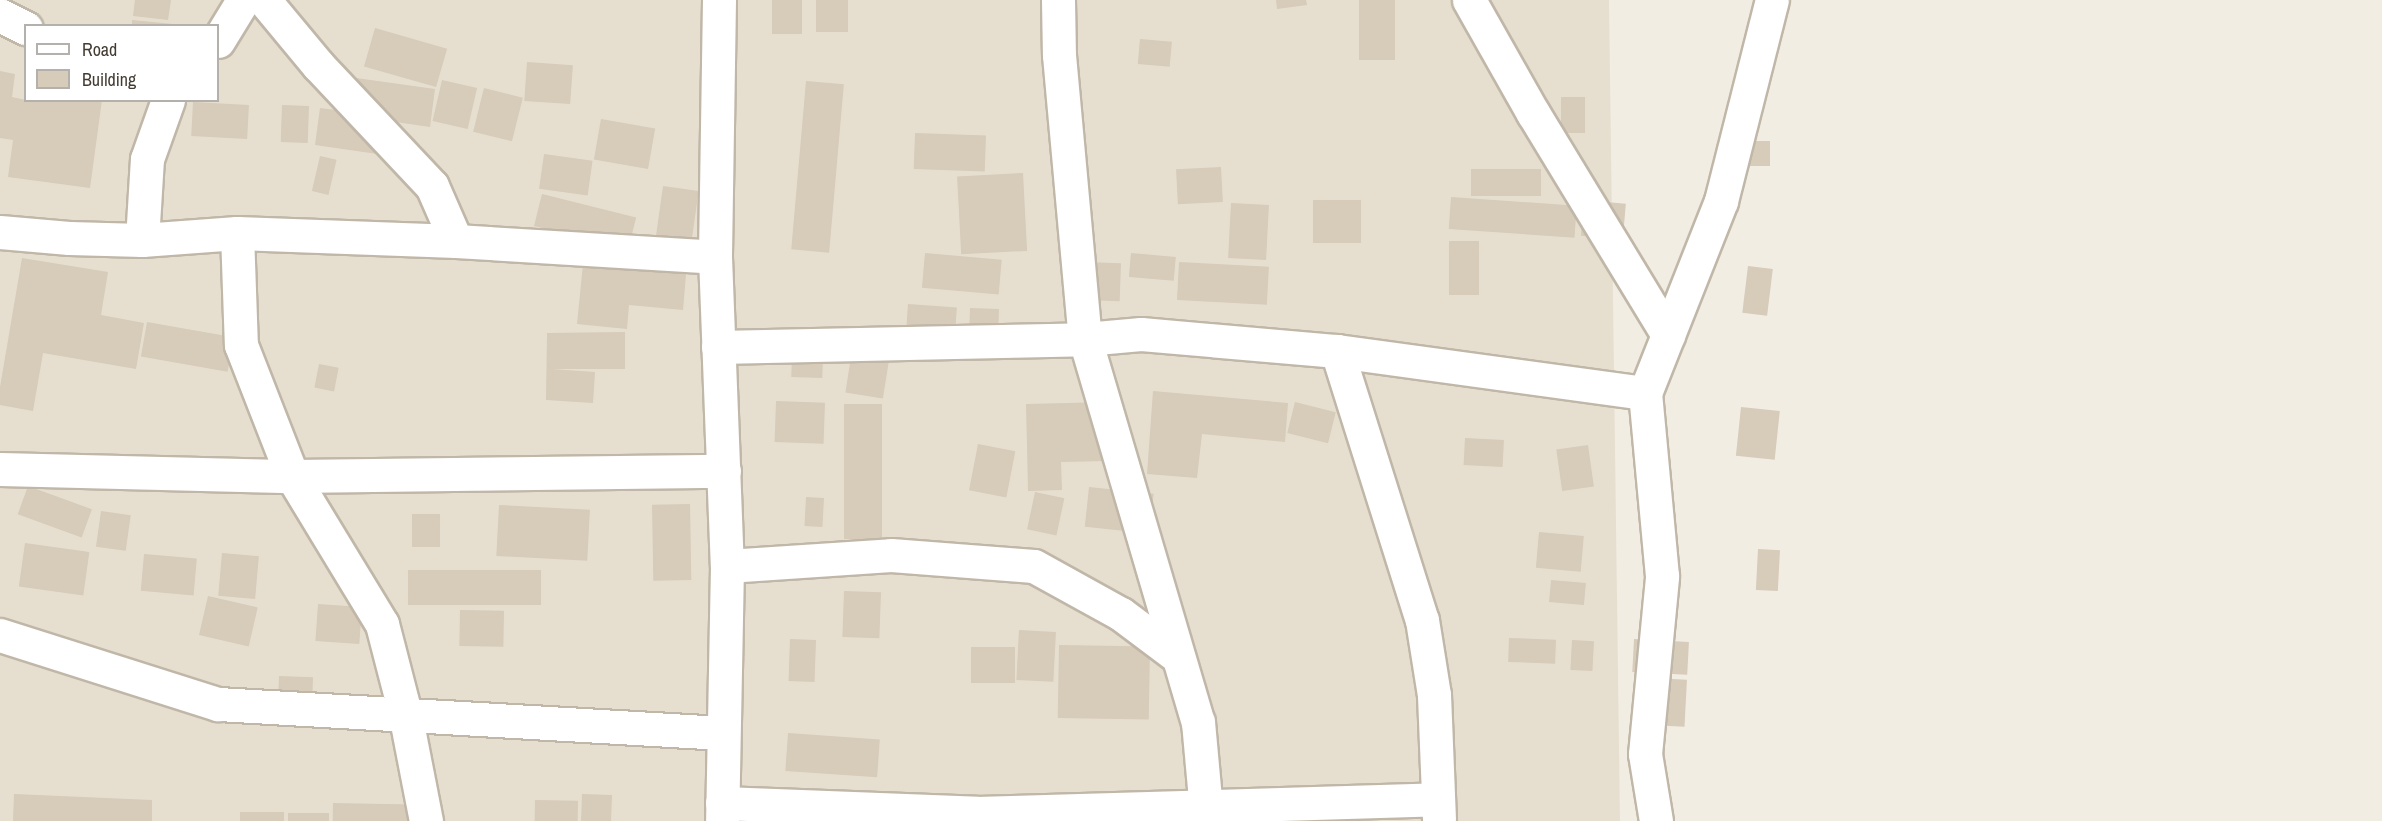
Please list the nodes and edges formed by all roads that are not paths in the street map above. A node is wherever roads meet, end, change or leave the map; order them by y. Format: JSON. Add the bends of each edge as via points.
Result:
{"nodes":[{"id":1,"x":243,"y":0,"type":"edge"},
{"id":2,"x":264,"y":0,"type":"edge"},
{"id":3,"x":719,"y":0,"type":"edge"},
{"id":4,"x":1058,"y":0,"type":"edge"},
{"id":5,"x":1469,"y":0,"type":"edge"},
{"id":6,"x":1772,"y":0,"type":"edge"},
{"id":7,"x":0,"y":15,"type":"edge"},
{"id":8,"x":24,"y":27,"type":"edge"},
{"id":9,"x":219,"y":39,"type":"edge"},
{"id":10,"x":167,"y":102,"type":"edge"},
{"id":11,"x":0,"y":232,"type":"edge"},
{"id":12,"x":237,"y":233,"type":"junction"},
{"id":13,"x":142,"y":240,"type":"junction"},
{"id":14,"x":456,"y":241,"type":"junction"},
{"id":15,"x":715,"y":257,"type":"junction"},
{"id":16,"x":1668,"y":335,"type":"junction"},
{"id":17,"x":1085,"y":339,"type":"junction"},
{"id":18,"x":718,"y":347,"type":"junction"},
{"id":19,"x":1336,"y":351,"type":"junction"},
{"id":20,"x":1645,"y":393,"type":"junction"},
{"id":21,"x":0,"y":469,"type":"edge"},
{"id":22,"x":724,"y":471,"type":"junction"},
{"id":23,"x":292,"y":476,"type":"junction"},
{"id":24,"x":727,"y":566,"type":"junction"},
{"id":25,"x":0,"y":635,"type":"edge"},
{"id":26,"x":1177,"y":656,"type":"junction"},
{"id":27,"x":405,"y":713,"type":"junction"},
{"id":28,"x":722,"y":733,"type":"junction"},
{"id":29,"x":1438,"y":810,"type":"edge"},
{"id":30,"x":722,"y":812,"type":"edge"},
{"id":31,"x":1207,"y":813,"type":"edge"},
{"id":32,"x":426,"y":821,"type":"edge"},
{"id":33,"x":1656,"y":821,"type":"edge"}],
"edges":[{"from":1,"to":9,"type":"street"},
{"from":2,"to":14,"type":"street","via":[[318,65],[432,186]]},
{"from":3,"to":15,"type":"street"},
{"from":4,"to":17,"type":"street","via":[[1059,55]]},
{"from":5,"to":16,"type":"street"},
{"from":6,"to":16,"type":"street","via":[[1721,201]]},
{"from":7,"to":8,"type":"street"},
{"from":10,"to":13,"type":"street","via":[[147,159]]},
{"from":11,"to":13,"type":"street"},
{"from":12,"to":13,"type":"street"},
{"from":12,"to":14,"type":"street"},
{"from":12,"to":23,"type":"street","via":[[241,345]]},
{"from":14,"to":15,"type":"street"},
{"from":15,"to":18,"type":"street"},
{"from":16,"to":20,"type":"street"},
{"from":17,"to":18,"type":"street"},
{"from":17,"to":19,"type":"street","via":[[1141,334]]},
{"from":17,"to":26,"type":"street"},
{"from":18,"to":22,"type":"street"},
{"from":19,"to":20,"type":"street"},
{"from":19,"to":29,"type":"street","via":[[1422,620],[1434,695]]},
{"from":20,"to":33,"type":"street","via":[[1662,576],[1645,754]]},
{"from":21,"to":23,"type":"street"},
{"from":22,"to":23,"type":"street"},
{"from":22,"to":24,"type":"street"},
{"from":23,"to":27,"type":"street","via":[[382,624]]},
{"from":24,"to":26,"type":"street","via":[[891,555],[1034,566],[1121,614]]},
{"from":24,"to":28,"type":"street"},
{"from":25,"to":27,"type":"street","via":[[218,704]]},
{"from":26,"to":31,"type":"street","via":[[1198,722]]},
{"from":27,"to":28,"type":"street"},
{"from":27,"to":32,"type":"street"},
{"from":28,"to":30,"type":"street"},
{"from":29,"to":31,"type":"street"},
{"from":30,"to":31,"type":"street"}]}
